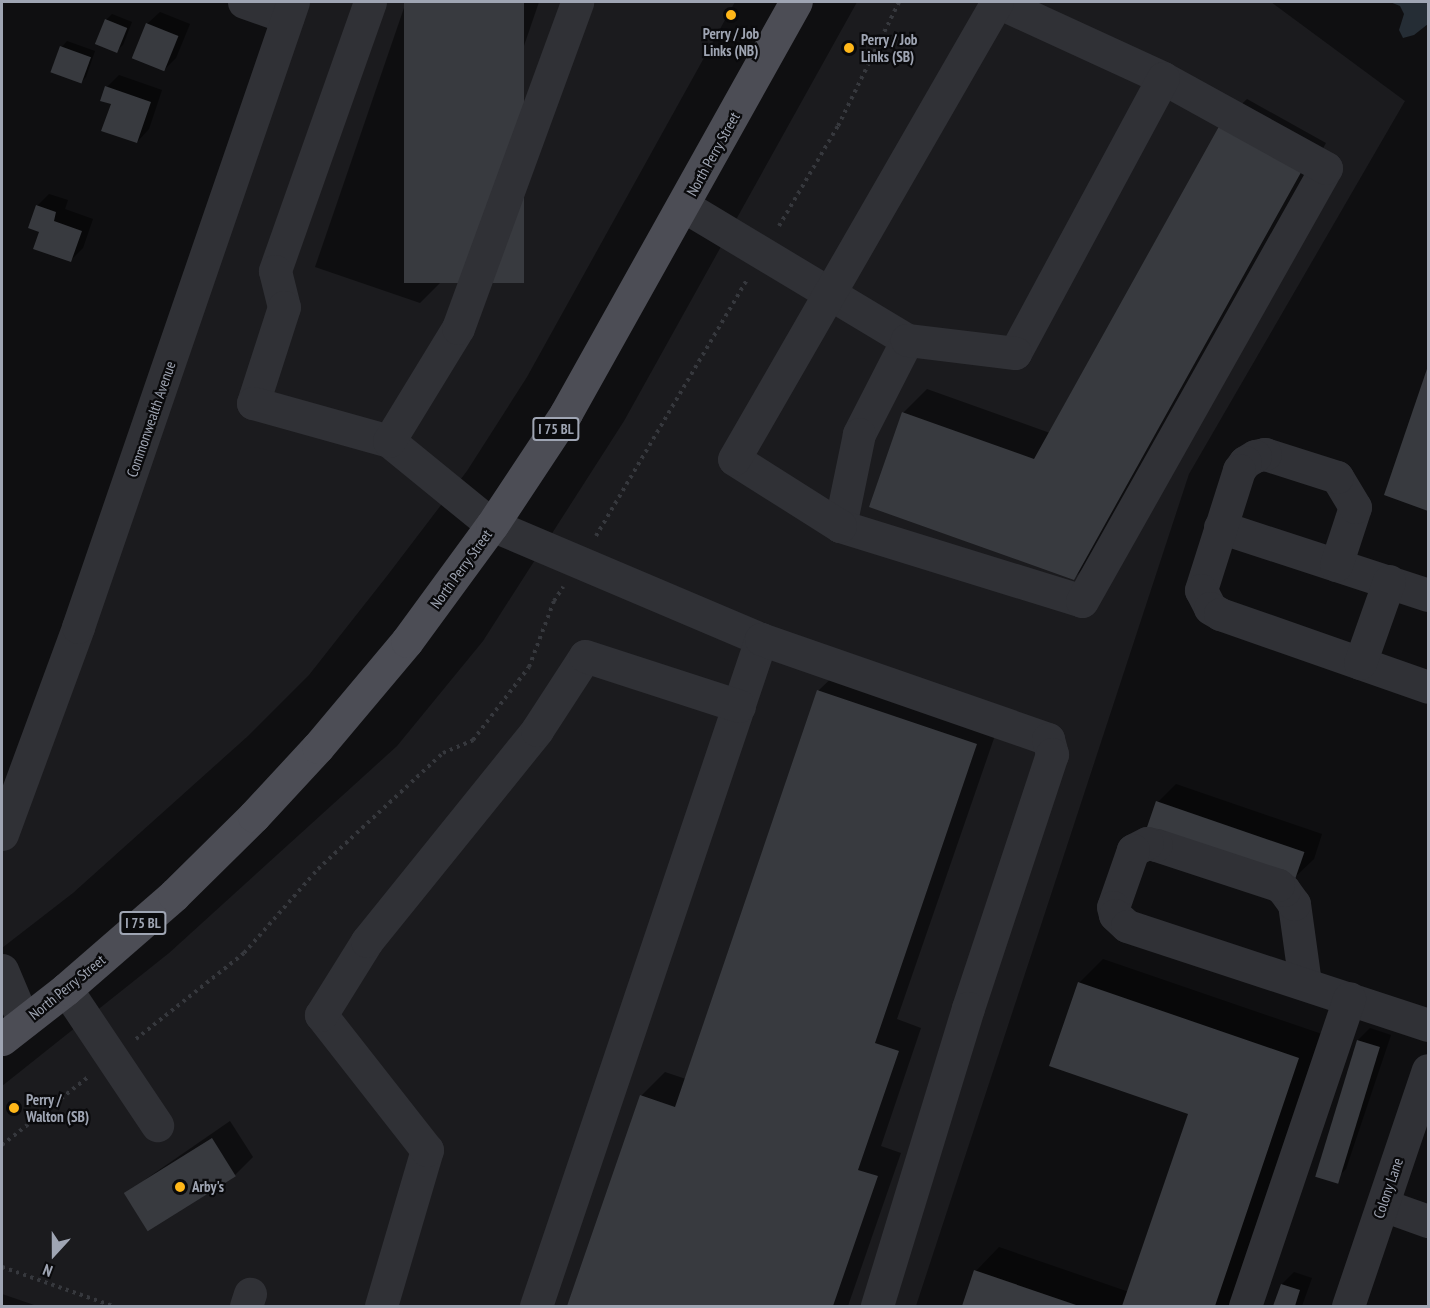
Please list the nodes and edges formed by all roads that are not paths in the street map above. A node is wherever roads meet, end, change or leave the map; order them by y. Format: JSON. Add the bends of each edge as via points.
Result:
{"nodes":[{"id":1,"x":244,"y":2,"type":"edge"},
{"id":2,"x":370,"y":2,"type":"edge"},
{"id":3,"x":577,"y":2,"type":"edge"},
{"id":4,"x":796,"y":2,"type":"edge"},
{"id":5,"x":997,"y":2,"type":"edge"},
{"id":6,"x":290,"y":9,"type":"edge"},
{"id":7,"x":1163,"y":78,"type":"junction"},
{"id":8,"x":684,"y":206,"type":"junction"},
{"id":9,"x":829,"y":293,"type":"junction"},
{"id":10,"x":907,"y":340,"type":"junction"},
{"id":11,"x":389,"y":441,"type":"junction"},
{"id":12,"x":492,"y":525,"type":"junction"},
{"id":13,"x":840,"y":526,"type":"junction"},
{"id":14,"x":1220,"y":527,"type":"junction"},
{"id":15,"x":1336,"y":565,"type":"junction"},
{"id":16,"x":1389,"y":580,"type":"junction"},
{"id":17,"x":1428,"y":595,"type":"edge"},
{"id":18,"x":761,"y":639,"type":"junction"},
{"id":19,"x":1360,"y":663,"type":"junction"},
{"id":20,"x":1428,"y":687,"type":"edge"},
{"id":21,"x":739,"y":706,"type":"junction"},
{"id":22,"x":2,"y":834,"type":"edge"},
{"id":23,"x":2,"y":970,"type":"edge"},
{"id":24,"x":1305,"y":983,"type":"junction"},
{"id":25,"x":66,"y":989,"type":"junction"},
{"id":26,"x":1349,"y":998,"type":"junction"},
{"id":27,"x":1428,"y":1025,"type":"edge"},
{"id":28,"x":13,"y":1030,"type":"edge"},
{"id":29,"x":1428,"y":1074,"type":"edge"},
{"id":30,"x":157,"y":1125,"type":"dead end"},
{"id":31,"x":1383,"y":1205,"type":"junction"},
{"id":32,"x":1428,"y":1221,"type":"edge"},
{"id":33,"x":381,"y":1306,"type":"edge"},
{"id":34,"x":536,"y":1306,"type":"edge"},
{"id":35,"x":877,"y":1306,"type":"edge"},
{"id":36,"x":1245,"y":1306,"type":"edge"},
{"id":37,"x":1348,"y":1306,"type":"edge"}],
"edges":[{"from":1,"to":6,"type":"street"},
{"from":2,"to":11,"type":"street","via":[[275,271],[284,307],[254,403]]},
{"from":3,"to":11,"type":"street","via":[[458,328]]},
{"from":4,"to":8,"type":"main road","name":"North Perry Street","number":"I 75 BL"},
{"from":5,"to":7,"type":"street"},
{"from":5,"to":9,"type":"street"},
{"from":6,"to":22,"type":"street","name":"Commonwealth Avenue","via":[[82,617]]},
{"from":7,"to":10,"type":"street","via":[[1015,353]]},
{"from":7,"to":13,"type":"street","via":[[1326,168],[1082,601]]},
{"from":8,"to":9,"type":"street"},
{"from":8,"to":12,"type":"main road","name":"North Perry Street","number":"I 75 BL","via":[[572,403]]},
{"from":9,"to":10,"type":"street"},
{"from":9,"to":13,"type":"street","via":[[734,459]]},
{"from":10,"to":13,"type":"street","via":[[859,434]]},
{"from":11,"to":12,"type":"street"},
{"from":12,"to":18,"type":"street"},
{"from":12,"to":25,"type":"main road","name":"North Perry Street","number":"I 75 BL","via":[[407,641],[318,747],[174,895]]},
{"from":14,"to":15,"type":"street"},
{"from":14,"to":15,"type":"street","via":[[1245,462],[1265,454],[1286,460],[1337,477],[1355,507]]},
{"from":14,"to":19,"type":"street","via":[[1201,590],[1210,608]]},
{"from":15,"to":16,"type":"street"},
{"from":16,"to":17,"type":"street"},
{"from":16,"to":19,"type":"street"},
{"from":18,"to":21,"type":"street"},
{"from":18,"to":35,"type":"street","via":[[1048,739],[1052,754],[968,1008]]},
{"from":19,"to":20,"type":"street"},
{"from":21,"to":33,"type":"street","via":[[585,656],[537,730],[367,941],[321,1015],[427,1150]]},
{"from":21,"to":34,"type":"street"},
{"from":23,"to":28,"type":"street"},
{"from":24,"to":24,"type":"street","via":[[1249,968],[1120,922],[1114,899],[1133,850],[1147,843],[1156,844],[1278,885],[1294,904]]},
{"from":24,"to":26,"type":"street"},
{"from":25,"to":28,"type":"main road","name":"North Perry Street","number":"I 75 BL"},
{"from":25,"to":30,"type":"street"},
{"from":26,"to":27,"type":"street"},
{"from":26,"to":36,"type":"street"},
{"from":29,"to":31,"type":"street","name":"Colony Lane"},
{"from":31,"to":32,"type":"street"},
{"from":31,"to":37,"type":"street","name":"Colony Lane"}]}
